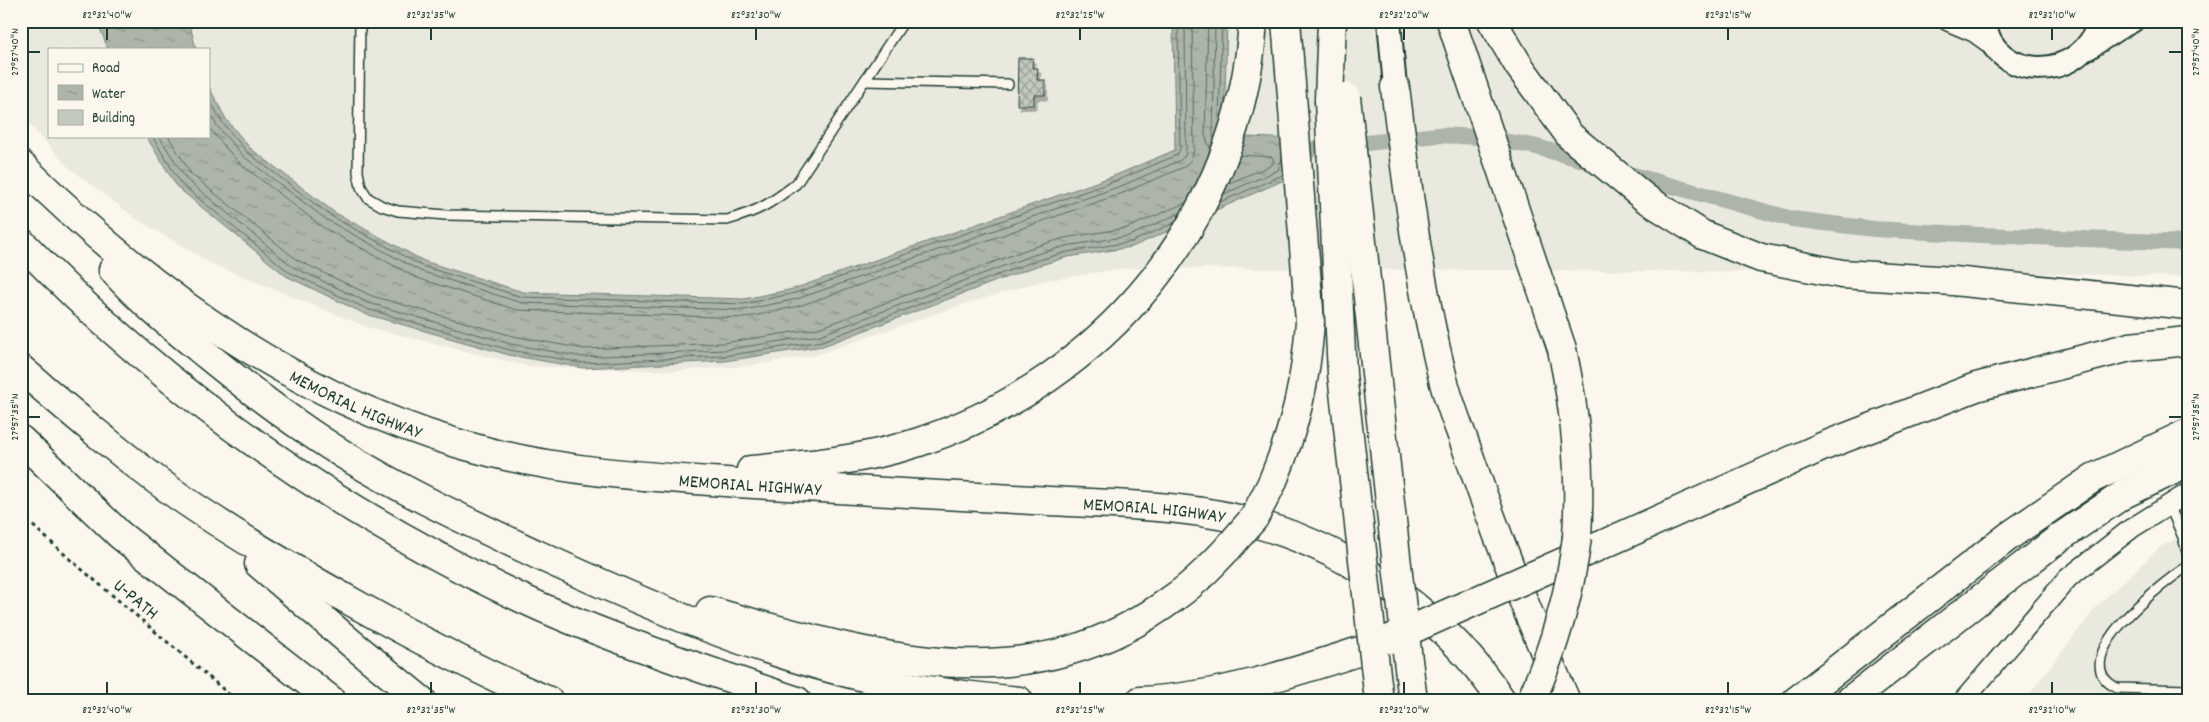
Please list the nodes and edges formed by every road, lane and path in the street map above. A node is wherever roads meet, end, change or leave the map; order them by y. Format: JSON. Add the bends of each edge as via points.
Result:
{"nodes":[{"id":1,"x":360,"y":21,"type":"edge"},
{"id":2,"x":904,"y":21,"type":"edge"},
{"id":3,"x":1253,"y":21,"type":"edge"},
{"id":4,"x":1286,"y":21,"type":"edge"},
{"id":5,"x":1332,"y":21,"type":"edge"},
{"id":6,"x":1336,"y":21,"type":"edge"},
{"id":7,"x":1389,"y":21,"type":"edge"},
{"id":8,"x":1451,"y":21,"type":"edge"},
{"id":9,"x":1492,"y":21,"type":"edge"},
{"id":10,"x":1948,"y":21,"type":"edge"},
{"id":11,"x":1984,"y":21,"type":"edge"},
{"id":12,"x":2099,"y":21,"type":"edge"},
{"id":13,"x":2132,"y":21,"type":"edge"},
{"id":14,"x":1995,"y":47,"type":"junction"},
{"id":15,"x":2086,"y":50,"type":"junction"},
{"id":16,"x":865,"y":81,"type":"junction"},
{"id":17,"x":1008,"y":84,"type":"dead end"},
{"id":18,"x":1395,"y":87,"type":"joint"},
{"id":19,"x":1337,"y":98,"type":"junction"},
{"id":20,"x":21,"y":166,"type":"edge"},
{"id":21,"x":21,"y":242,"type":"edge"},
{"id":22,"x":2188,"y":305,"type":"edge"},
{"id":23,"x":2188,"y":341,"type":"edge"},
{"id":24,"x":21,"y":369,"type":"edge"},
{"id":25,"x":2188,"y":433,"type":"edge"},
{"id":26,"x":21,"y":440,"type":"edge"},
{"id":27,"x":2188,"y":462,"type":"edge"},
{"id":28,"x":656,"y":477,"type":"junction"},
{"id":29,"x":174,"y":492,"type":"junction"},
{"id":30,"x":2188,"y":493,"type":"edge"},
{"id":31,"x":2169,"y":505,"type":"junction"},
{"id":32,"x":21,"y":515,"type":"edge"},
{"id":33,"x":2188,"y":556,"type":"edge"},
{"id":34,"x":2188,"y":566,"type":"edge"},
{"id":35,"x":573,"y":570,"type":"junction"},
{"id":36,"x":268,"y":652,"type":"junction"},
{"id":37,"x":2188,"y":690,"type":"edge"},
{"id":38,"x":237,"y":701,"type":"edge"},
{"id":39,"x":313,"y":701,"type":"edge"},
{"id":40,"x":332,"y":701,"type":"edge"},
{"id":41,"x":422,"y":701,"type":"edge"},
{"id":42,"x":549,"y":701,"type":"edge"},
{"id":43,"x":797,"y":701,"type":"edge"},
{"id":44,"x":1019,"y":701,"type":"edge"},
{"id":45,"x":1140,"y":701,"type":"edge"},
{"id":46,"x":1379,"y":701,"type":"edge"},
{"id":47,"x":1413,"y":701,"type":"edge"},
{"id":48,"x":1502,"y":701,"type":"edge"},
{"id":49,"x":1530,"y":701,"type":"edge"},
{"id":50,"x":1566,"y":701,"type":"edge"},
{"id":51,"x":1796,"y":701,"type":"edge"},
{"id":52,"x":1849,"y":701,"type":"edge"},
{"id":53,"x":1963,"y":701,"type":"edge"}],
"edges":[{"from":1,"to":16,"type":"lane","via":[[357,151],[361,187],[368,198],[382,206],[423,214],[727,220],[757,212],[796,184]]},
{"from":2,"to":16,"type":"lane"},
{"from":3,"to":28,"type":"highway","via":[[1239,110],[1218,169],[1190,224],[1146,290],[1107,331],[1061,370],[981,418],[919,442],[817,464]]},
{"from":4,"to":35,"type":"highway","bridge":true,"via":[[1310,322],[1308,356],[1297,416],[1289,444],[1254,518],[1228,548],[1176,597],[1129,626],[1095,642],[1055,655],[1007,664],[980,665],[912,660],[816,640],[618,586]]},
{"from":5,"to":19,"type":"highway"},
{"from":6,"to":19,"type":"highway"},
{"from":7,"to":18,"type":"street"},
{"from":8,"to":49,"type":"highway","bridge":true,"via":[[1562,349],[1576,427],[1579,495],[1573,570],[1556,639]]},
{"from":9,"to":22,"type":"highway","via":[[1519,66],[1570,136],[1645,198],[1703,235],[1760,258],[1842,274]]},
{"from":10,"to":14,"type":"street","via":[[1974,32]]},
{"from":11,"to":14,"type":"street"},
{"from":12,"to":15,"type":"street"},
{"from":13,"to":15,"type":"street"},
{"from":14,"to":15,"type":"street","via":[[2011,60],[2030,68],[2050,69],[2070,62]]},
{"from":16,"to":17,"type":"lane"},
{"from":18,"to":50,"type":"highway","via":[[1406,176],[1443,380],[1502,548]]},
{"from":19,"to":46,"type":"highway","bridge":true,"via":[[1342,374]]},
{"from":19,"to":47,"type":"highway","bridge":true,"via":[[1362,234],[1387,487]]},
{"from":20,"to":28,"type":"highway","name":"MEMORIAL HIGHWAY","via":[[144,275],[198,316],[268,362],[350,403],[400,424],[489,452],[571,468]]},
{"from":20,"to":35,"type":"highway","via":[[117,274],[156,312],[240,382],[306,430],[389,480],[464,520]]},
{"from":21,"to":43,"type":"highway","via":[[91,310],[195,398],[299,473],[380,524],[545,608],[748,689]]},
{"from":23,"to":45,"type":"highway","bridge":true,"via":[[2130,347],[1976,387],[1824,446],[1369,648],[1294,673],[1216,690]]},
{"from":24,"to":29,"type":"highway","via":[[96,433]]},
{"from":25,"to":51,"type":"highway","via":[[2093,478],[2009,536]]},
{"from":26,"to":36,"type":"highway","via":[[120,535]]},
{"from":27,"to":52,"type":"highway","via":[[2124,494],[2059,538]]},
{"from":28,"to":48,"type":"highway","name":"MEMORIAL HIGHWAY","via":[[1160,507],[1216,514],[1262,525],[1358,566],[1417,608],[1453,642],[1492,685]]},
{"from":29,"to":41,"type":"highway"},
{"from":29,"to":42,"type":"highway","via":[[296,571],[456,659]]},
{"from":30,"to":31,"type":"street"},
{"from":31,"to":33,"type":"lane"},
{"from":31,"to":53,"type":"street","via":[[2132,528],[2068,578]]},
{"from":32,"to":38,"type":"path","name":"U-PATH"},
{"from":34,"to":37,"type":"lane","via":[[2166,580],[2118,625],[2103,649],[2101,668],[2109,684],[2117,688]]},
{"from":35,"to":44,"type":"highway","via":[[712,629],[828,668],[923,690]]},
{"from":36,"to":39,"type":"highway"},
{"from":36,"to":40,"type":"highway"}]}
